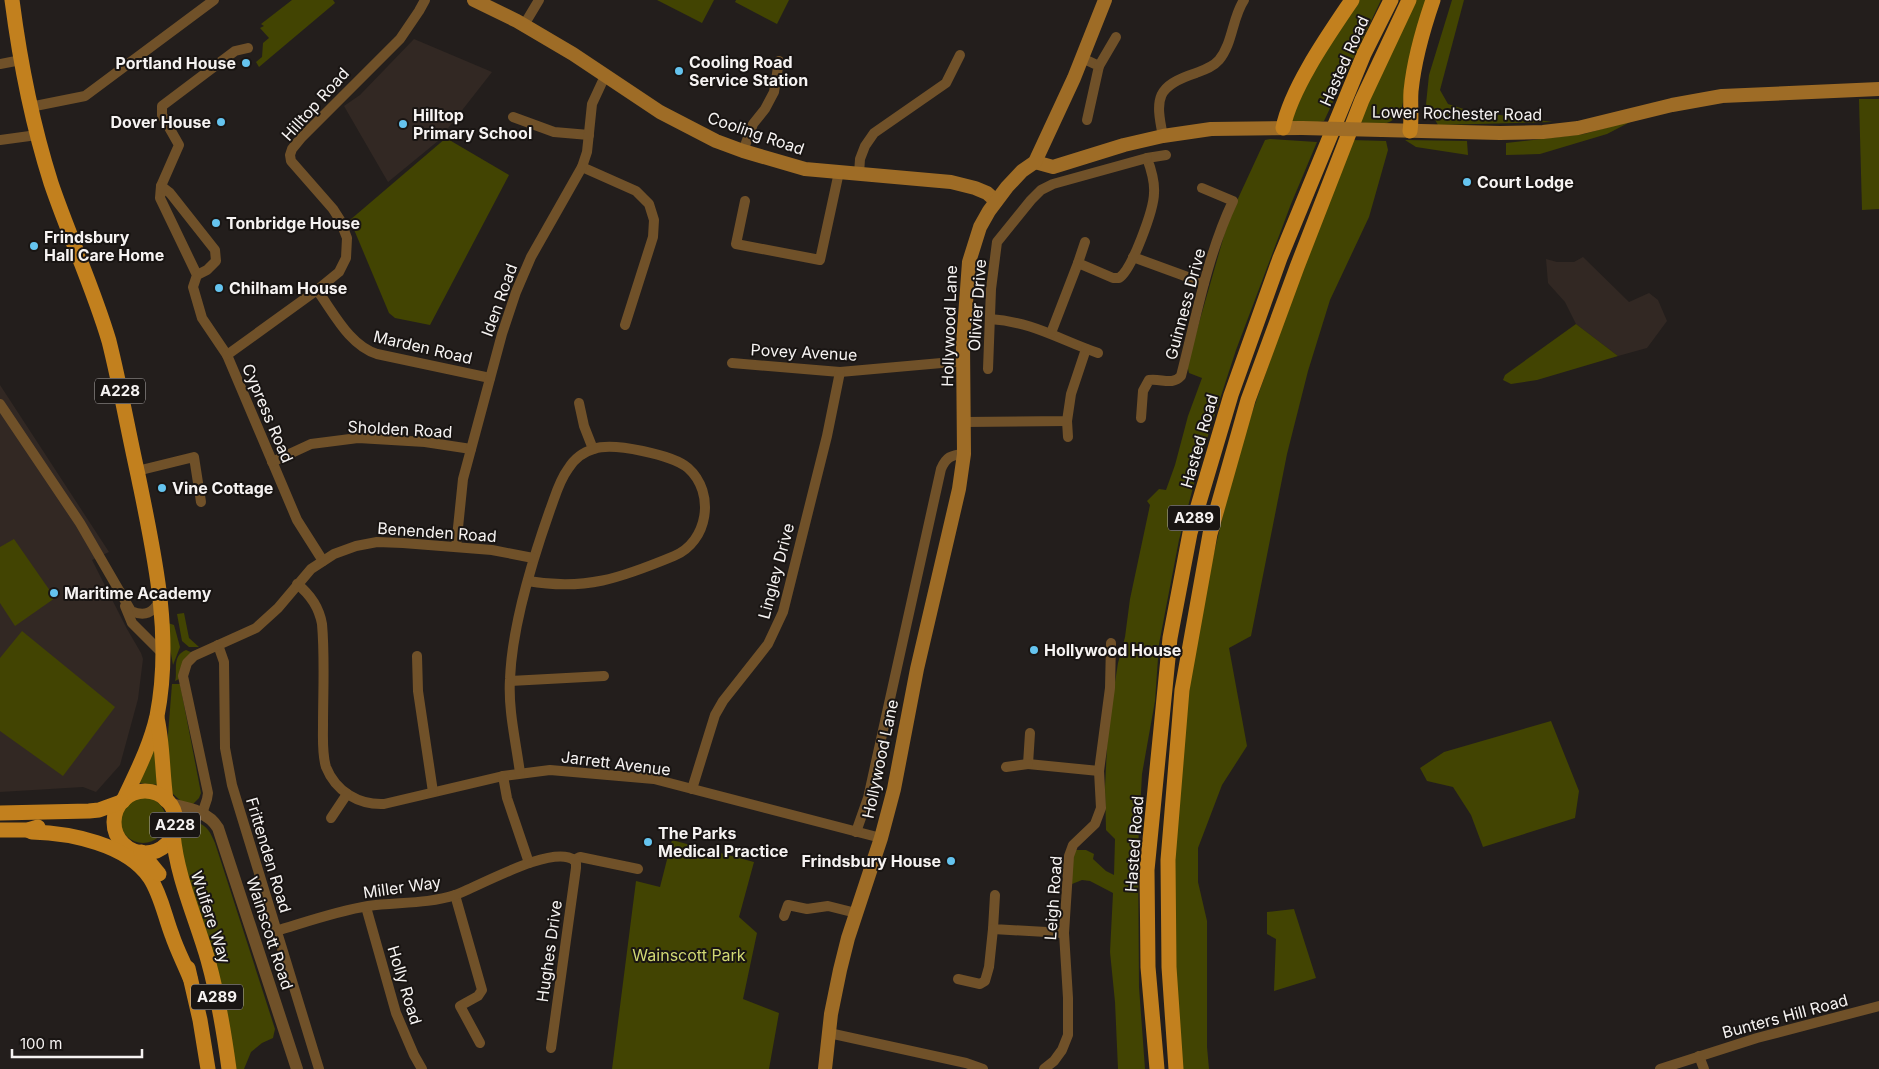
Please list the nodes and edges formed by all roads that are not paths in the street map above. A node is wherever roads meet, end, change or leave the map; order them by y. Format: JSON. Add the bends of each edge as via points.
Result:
{"nodes":[{"id":1,"x":214,"y":0,"type":"edge"},
{"id":2,"x":425,"y":0,"type":"edge"},
{"id":3,"x":474,"y":0,"type":"edge"},
{"id":4,"x":539,"y":0,"type":"edge"},
{"id":5,"x":1106,"y":0,"type":"edge"},
{"id":6,"x":1244,"y":0,"type":"edge"},
{"id":7,"x":1352,"y":0,"type":"edge"},
{"id":8,"x":1391,"y":0,"type":"edge"},
{"id":9,"x":1409,"y":0,"type":"edge"},
{"id":10,"x":1433,"y":0,"type":"edge"},
{"id":11,"x":16,"y":1,"type":"edge"},
{"id":12,"x":524,"y":25,"type":"junction"},
{"id":13,"x":1116,"y":37,"type":"dead end"},
{"id":14,"x":248,"y":48,"type":"dead end"},
{"id":15,"x":960,"y":56,"type":"dead end"},
{"id":16,"x":1082,"y":58,"type":"junction"},
{"id":17,"x":21,"y":60,"type":"junction"},
{"id":18,"x":779,"y":61,"type":"dead end"},
{"id":19,"x":0,"y":64,"type":"edge"},
{"id":20,"x":1099,"y":66,"type":"junction"},
{"id":21,"x":606,"y":76,"type":"junction"},
{"id":22,"x":1879,"y":89,"type":"edge"},
{"id":23,"x":30,"y":107,"type":"junction"},
{"id":24,"x":514,"y":117,"type":"dead end"},
{"id":25,"x":1087,"y":120,"type":"dead end"},
{"id":26,"x":1283,"y":128,"type":"junction"},
{"id":27,"x":1410,"y":131,"type":"junction"},
{"id":28,"x":589,"y":135,"type":"junction"},
{"id":29,"x":37,"y":136,"type":"junction"},
{"id":30,"x":1164,"y":136,"type":"junction"},
{"id":31,"x":0,"y":140,"type":"edge"},
{"id":32,"x":744,"y":151,"type":"junction"},
{"id":33,"x":1166,"y":155,"type":"dead end"},
{"id":34,"x":1147,"y":158,"type":"junction"},
{"id":35,"x":1035,"y":162,"type":"junction"},
{"id":36,"x":582,"y":167,"type":"junction"},
{"id":37,"x":839,"y":172,"type":"junction"},
{"id":38,"x":859,"y":174,"type":"junction"},
{"id":39,"x":160,"y":186,"type":"junction"},
{"id":40,"x":1202,"y":188,"type":"dead end"},
{"id":41,"x":745,"y":201,"type":"dead end"},
{"id":42,"x":996,"y":201,"type":"junction"},
{"id":43,"x":1085,"y":242,"type":"dead end"},
{"id":44,"x":1133,"y":256,"type":"junction"},
{"id":45,"x":1078,"y":263,"type":"junction"},
{"id":46,"x":197,"y":276,"type":"junction"},
{"id":47,"x":1204,"y":283,"type":"junction"},
{"id":48,"x":317,"y":290,"type":"junction"},
{"id":49,"x":990,"y":320,"type":"junction"},
{"id":50,"x":624,"y":325,"type":"dead end"},
{"id":51,"x":1051,"y":333,"type":"junction"},
{"id":52,"x":1086,"y":349,"type":"junction"},
{"id":53,"x":1098,"y":353,"type":"dead end"},
{"id":54,"x":227,"y":355,"type":"junction"},
{"id":55,"x":964,"y":361,"type":"junction"},
{"id":56,"x":732,"y":363,"type":"dead end"},
{"id":57,"x":988,"y":369,"type":"dead end"},
{"id":58,"x":840,"y":372,"type":"junction"},
{"id":59,"x":490,"y":378,"type":"junction"},
{"id":60,"x":579,"y":403,"type":"dead end"},
{"id":61,"x":0,"y":404,"type":"edge"},
{"id":62,"x":1140,"y":418,"type":"dead end"},
{"id":63,"x":1068,"y":421,"type":"junction"},
{"id":64,"x":964,"y":422,"type":"junction"},
{"id":65,"x":1068,"y":437,"type":"dead end"},
{"id":66,"x":471,"y":448,"type":"junction"},
{"id":67,"x":593,"y":449,"type":"junction"},
{"id":68,"x":964,"y":454,"type":"junction"},
{"id":69,"x":272,"y":462,"type":"junction"},
{"id":70,"x":137,"y":471,"type":"junction"},
{"id":71,"x":201,"y":502,"type":"dead end"},
{"id":72,"x":456,"y":547,"type":"junction"},
{"id":73,"x":533,"y":558,"type":"junction"},
{"id":74,"x":322,"y":560,"type":"junction"},
{"id":75,"x":528,"y":581,"type":"junction"},
{"id":76,"x":297,"y":584,"type":"junction"},
{"id":77,"x":121,"y":596,"type":"junction"},
{"id":78,"x":160,"y":599,"type":"junction"},
{"id":79,"x":1111,"y":643,"type":"dead end"},
{"id":80,"x":218,"y":645,"type":"junction"},
{"id":81,"x":162,"y":653,"type":"junction"},
{"id":82,"x":417,"y":656,"type":"dead end"},
{"id":83,"x":604,"y":676,"type":"dead end"},
{"id":84,"x":510,"y":681,"type":"junction"},
{"id":85,"x":156,"y":717,"type":"junction"},
{"id":86,"x":1030,"y":733,"type":"dead end"},
{"id":87,"x":1028,"y":764,"type":"junction"},
{"id":88,"x":1006,"y":767,"type":"dead end"},
{"id":89,"x":1100,"y":771,"type":"junction"},
{"id":90,"x":520,"y":773,"type":"junction"},
{"id":91,"x":503,"y":776,"type":"junction"},
{"id":92,"x":692,"y":789,"type":"junction"},
{"id":93,"x":433,"y":792,"type":"junction"},
{"id":94,"x":347,"y":794,"type":"junction"},
{"id":95,"x":122,"y":802,"type":"junction"},
{"id":96,"x":168,"y":802,"type":"junction"},
{"id":97,"x":0,"y":813,"type":"edge"},
{"id":98,"x":201,"y":814,"type":"junction"},
{"id":99,"x":331,"y":818,"type":"dead end"},
{"id":100,"x":0,"y":830,"type":"edge"},
{"id":101,"x":28,"y":830,"type":"junction"},
{"id":102,"x":856,"y":832,"type":"junction"},
{"id":103,"x":173,"y":834,"type":"junction"},
{"id":104,"x":881,"y":838,"type":"junction"},
{"id":105,"x":134,"y":849,"type":"junction"},
{"id":106,"x":574,"y":860,"type":"junction"},
{"id":107,"x":529,"y":863,"type":"junction"},
{"id":108,"x":638,"y":869,"type":"dead end"},
{"id":109,"x":455,"y":895,"type":"junction"},
{"id":110,"x":995,"y":895,"type":"dead end"},
{"id":111,"x":366,"y":907,"type":"junction"},
{"id":112,"x":856,"y":913,"type":"junction"},
{"id":113,"x":784,"y":916,"type":"dead end"},
{"id":114,"x":993,"y":929,"type":"junction"},
{"id":115,"x":276,"y":931,"type":"junction"},
{"id":116,"x":1064,"y":932,"type":"junction"},
{"id":117,"x":190,"y":978,"type":"junction"},
{"id":118,"x":958,"y":979,"type":"dead end"},
{"id":119,"x":1879,"y":1006,"type":"edge"},
{"id":120,"x":829,"y":1033,"type":"junction"},
{"id":121,"x":480,"y":1043,"type":"dead end"},
{"id":122,"x":551,"y":1048,"type":"dead end"},
{"id":123,"x":1699,"y":1056,"type":"junction"},
{"id":124,"x":208,"y":1069,"type":"edge"},
{"id":125,"x":229,"y":1069,"type":"edge"},
{"id":126,"x":297,"y":1069,"type":"edge"},
{"id":127,"x":319,"y":1069,"type":"edge"},
{"id":128,"x":422,"y":1069,"type":"edge"},
{"id":129,"x":825,"y":1069,"type":"edge"},
{"id":130,"x":983,"y":1069,"type":"edge"},
{"id":131,"x":1044,"y":1069,"type":"edge"},
{"id":132,"x":1157,"y":1069,"type":"edge"},
{"id":133,"x":1176,"y":1069,"type":"edge"},
{"id":134,"x":1660,"y":1069,"type":"edge"},
{"id":135,"x":1704,"y":1069,"type":"edge"}],
"edges":[{"from":1,"to":23,"type":"street","via":[[85,96]]},
{"from":2,"to":48,"type":"street","name":"Hilltop Road","via":[[400,38],[301,138],[290,156],[333,209],[347,238],[346,258],[339,272]]},
{"from":3,"to":12,"type":"main road","name":"Cooling Road"},
{"from":4,"to":12,"type":"street"},
{"from":5,"to":16,"type":"main road"},
{"from":6,"to":30,"type":"street","via":[[1219,60],[1205,70],[1172,82],[1162,92],[1159,108]]},
{"from":7,"to":26,"type":"main road","via":[[1309,69]]},
{"from":8,"to":132,"type":"main road","name":"Hasted Road","number":"A289","via":[[1364,54],[1280,258],[1230,395],[1190,533],[1170,638],[1148,870],[1148,967]]},
{"from":9,"to":133,"type":"main road","name":"Hasted Road","number":"A289","via":[[1362,100],[1300,259],[1248,400],[1210,534],[1182,690],[1168,860],[1169,967]]},
{"from":10,"to":27,"type":"main road","via":[[1412,79]]},
{"from":11,"to":17,"type":"main road","number":"A228"},
{"from":12,"to":21,"type":"main road","name":"Cooling Road"},
{"from":13,"to":20,"type":"street"},
{"from":14,"to":39,"type":"street","via":[[236,51],[162,106],[162,115],[179,145]]},
{"from":15,"to":38,"type":"street","via":[[946,83],[874,133],[860,159]]},
{"from":16,"to":20,"type":"street"},
{"from":16,"to":35,"type":"main road"},
{"from":17,"to":19,"type":"street"},
{"from":17,"to":23,"type":"main road","number":"A228"},
{"from":18,"to":32,"type":"street","via":[[774,92],[753,124]]},
{"from":20,"to":25,"type":"street"},
{"from":21,"to":28,"type":"street","name":"Iden Road","via":[[592,104]]},
{"from":21,"to":32,"type":"main road","name":"Cooling Road","via":[[660,112],[716,141]]},
{"from":22,"to":27,"type":"main road","name":"Lower Rochester Road","via":[[1722,96],[1578,128],[1543,132]]},
{"from":23,"to":29,"type":"main road","number":"A228"},
{"from":24,"to":28,"type":"street","via":[[554,132]]},
{"from":26,"to":27,"type":"main road","name":"Lower Rochester Road","bridge":true},
{"from":26,"to":30,"type":"main road","name":"Lower Rochester Road","via":[[1211,129]]},
{"from":28,"to":36,"type":"street","name":"Iden Road"},
{"from":29,"to":31,"type":"street"},
{"from":29,"to":70,"type":"main road","number":"A228","via":[[106,331]]},
{"from":30,"to":35,"type":"main road","name":"Lower Rochester Road","via":[[1053,166]]},
{"from":32,"to":37,"type":"main road","name":"Cooling Road","via":[[805,169]]},
{"from":33,"to":34,"type":"street","name":"Olivier Drive"},
{"from":34,"to":44,"type":"street","via":[[1154,194],[1149,218]]},
{"from":34,"to":49,"type":"street","name":"Olivier Drive","via":[[1053,184],[1031,200],[997,242]]},
{"from":35,"to":42,"type":"main road","name":"Hollywood Lane","via":[[1022,171]]},
{"from":36,"to":50,"type":"street","via":[[636,191],[649,204],[654,220],[653,237]]},
{"from":36,"to":59,"type":"street","name":"Iden Road","via":[[519,283]]},
{"from":37,"to":38,"type":"main road","name":"Cooling Road"},
{"from":37,"to":41,"type":"street","via":[[820,260],[736,244]]},
{"from":38,"to":42,"type":"main road","name":"Cooling Road","via":[[951,182],[981,190]]},
{"from":39,"to":46,"type":"street","name":"Cypress Road","via":[[160,198]]},
{"from":39,"to":46,"type":"street","via":[[170,193],[215,250],[216,261]]},
{"from":40,"to":47,"type":"street","name":"Guinness Drive","via":[[1233,201]]},
{"from":42,"to":55,"type":"main road","name":"Hollywood Lane","via":[[980,227],[969,262]]},
{"from":43,"to":45,"type":"street"},
{"from":44,"to":45,"type":"street","via":[[1128,269],[1119,278]]},
{"from":44,"to":47,"type":"street"},
{"from":45,"to":51,"type":"street"},
{"from":46,"to":54,"type":"street","name":"Cypress Road","via":[[192,286],[202,318]]},
{"from":47,"to":62,"type":"street","name":"Guinness Drive","via":[[1181,376],[1170,382],[1149,380],[1142,391]]},
{"from":48,"to":54,"type":"street","name":"Hilltop Road"},
{"from":48,"to":59,"type":"street","name":"Marden Road","via":[[354,340],[366,350]]},
{"from":49,"to":51,"type":"street","via":[[1023,324]]},
{"from":49,"to":57,"type":"street","name":"Olivier Drive"},
{"from":51,"to":52,"type":"street"},
{"from":52,"to":53,"type":"street"},
{"from":52,"to":63,"type":"street","via":[[1071,394]]},
{"from":54,"to":69,"type":"street","name":"Cypress Road"},
{"from":55,"to":58,"type":"street","name":"Povey Avenue"},
{"from":55,"to":64,"type":"main road","name":"Hollywood Lane"},
{"from":56,"to":58,"type":"street","name":"Povey Avenue"},
{"from":58,"to":92,"type":"street","name":"Lingley Drive","via":[[783,612],[768,644],[715,715]]},
{"from":59,"to":66,"type":"street","name":"Iden Road"},
{"from":60,"to":67,"type":"street"},
{"from":61,"to":77,"type":"street","via":[[75,515]]},
{"from":63,"to":64,"type":"street"},
{"from":63,"to":65,"type":"street"},
{"from":64,"to":68,"type":"main road","name":"Hollywood Lane"},
{"from":66,"to":69,"type":"street","name":"Sholden Road","via":[[358,438],[311,444]]},
{"from":66,"to":72,"type":"street","name":"Iden Road","via":[[463,479]]},
{"from":67,"to":73,"type":"street","via":[[574,461],[564,474]]},
{"from":67,"to":75,"type":"street","via":[[608,446],[633,450],[673,460],[688,468],[701,486],[705,500],[705,515],[698,535],[677,555],[602,582],[562,585]]},
{"from":68,"to":102,"type":"street","name":"Hollywood Lane","via":[[945,459],[941,469],[868,798]]},
{"from":68,"to":104,"type":"main road","name":"Hollywood Lane"},
{"from":69,"to":74,"type":"street","name":"Cypress Road","via":[[297,520]]},
{"from":70,"to":71,"type":"street","via":[[194,457]]},
{"from":70,"to":78,"type":"main road","number":"A228","via":[[156,561]]},
{"from":72,"to":73,"type":"street","name":"Benenden Road"},
{"from":72,"to":74,"type":"street","name":"Benenden Road","via":[[371,543],[348,548]]},
{"from":73,"to":75,"type":"street"},
{"from":74,"to":76,"type":"street","name":"Benenden Road"},
{"from":75,"to":84,"type":"street","via":[[513,649]]},
{"from":76,"to":80,"type":"street","name":"Benenden Road","via":[[260,625]]},
{"from":76,"to":94,"type":"street","name":"Jarrett Avenue","via":[[312,598],[320,614],[323,632],[324,760],[334,781]]},
{"from":77,"to":78,"type":"street","via":[[131,611],[138,614],[155,610]]},
{"from":77,"to":81,"type":"street","via":[[132,623]]},
{"from":78,"to":81,"type":"main road","number":"A228"},
{"from":79,"to":89,"type":"street","name":"Leigh Road","via":[[1110,688]]},
{"from":80,"to":98,"type":"street","name":"Benenden Road","via":[[195,655],[187,663],[183,676],[208,793]]},
{"from":80,"to":115,"type":"street","name":"Frittenden Road","via":[[224,662],[225,748],[232,786]]},
{"from":81,"to":85,"type":"main road","number":"A228"},
{"from":82,"to":93,"type":"street","via":[[418,691]]},
{"from":83,"to":84,"type":"street"},
{"from":84,"to":90,"type":"street"},
{"from":85,"to":95,"type":"main road","number":"A228","via":[[140,767]]},
{"from":85,"to":96,"type":"main road","number":"A228"},
{"from":86,"to":87,"type":"street"},
{"from":87,"to":88,"type":"street"},
{"from":87,"to":89,"type":"street"},
{"from":89,"to":116,"type":"street","name":"Leigh Road","via":[[1099,816],[1073,846],[1069,856]]},
{"from":90,"to":91,"type":"street","name":"Jarrett Avenue"},
{"from":90,"to":92,"type":"street","name":"Jarrett Avenue","via":[[550,770],[607,774],[654,779]]},
{"from":91,"to":93,"type":"street","name":"Jarrett Avenue"},
{"from":91,"to":107,"type":"street"},
{"from":92,"to":102,"type":"street","name":"Jarrett Avenue"},
{"from":93,"to":94,"type":"street","name":"Jarrett Avenue","via":[[377,804]]},
{"from":94,"to":99,"type":"street"},
{"from":95,"to":96,"type":"main road","number":"A228","via":[[143,791],[157,794]]},
{"from":95,"to":97,"type":"main road","via":[[89,811]]},
{"from":95,"to":105,"type":"main road","number":"A228","via":[[115,815],[115,826],[120,839]]},
{"from":96,"to":98,"type":"street","name":"Wainscott Road","via":[[196,809]]},
{"from":96,"to":103,"type":"main road","number":"A228","via":[[175,817]]},
{"from":98,"to":103,"type":"street"},
{"from":98,"to":126,"type":"street","name":"Wainscott Road","via":[[215,823],[220,834]]},
{"from":100,"to":101,"type":"main road","number":"A289"},
{"from":101,"to":105,"type":"main road","number":"A289","via":[[44,827],[85,831]]},
{"from":101,"to":117,"type":"main road","number":"A289","via":[[83,838],[116,851],[140,867],[156,890]]},
{"from":102,"to":104,"type":"street","name":"Jarrett Avenue"},
{"from":103,"to":105,"type":"main road","number":"A228","via":[[158,849]]},
{"from":103,"to":125,"type":"main road","name":"Wulfere Way","number":"A289","via":[[178,868],[217,996]]},
{"from":104,"to":112,"type":"main road","name":"Hollywood Lane"},
{"from":105,"to":117,"type":"main road","number":"A289","via":[[157,871],[163,883]]},
{"from":106,"to":107,"type":"street","name":"Miller Way","via":[[567,857],[544,858]]},
{"from":106,"to":108,"type":"street","name":"Miller Way","via":[[580,858]]},
{"from":106,"to":122,"type":"street","name":"Hughes Drive","via":[[576,868]]},
{"from":107,"to":109,"type":"street","name":"Miller Way"},
{"from":109,"to":111,"type":"street","name":"Miller Way"},
{"from":109,"to":121,"type":"street","via":[[482,990],[460,1006]]},
{"from":110,"to":114,"type":"street"},
{"from":111,"to":115,"type":"street","name":"Miller Way","via":[[344,910]]},
{"from":111,"to":128,"type":"street","name":"Holly Road","via":[[396,1013]]},
{"from":112,"to":113,"type":"street","via":[[828,906],[807,909],[788,905]]},
{"from":112,"to":120,"type":"main road","name":"Hollywood Lane","via":[[840,970]]},
{"from":114,"to":116,"type":"street"},
{"from":114,"to":118,"type":"street","via":[[985,981],[980,984]]},
{"from":115,"to":127,"type":"street","name":"Frittenden Road"},
{"from":116,"to":131,"type":"street","name":"Leigh Road","via":[[1068,1035],[1058,1056]]},
{"from":117,"to":124,"type":"main road","number":"A289"},
{"from":119,"to":123,"type":"street","name":"Bunters Hill Road"},
{"from":120,"to":129,"type":"main road","name":"Hollywood Lane"},
{"from":120,"to":130,"type":"street"},
{"from":123,"to":134,"type":"street","name":"Bunters Hill Road"},
{"from":123,"to":135,"type":"street"}]}
